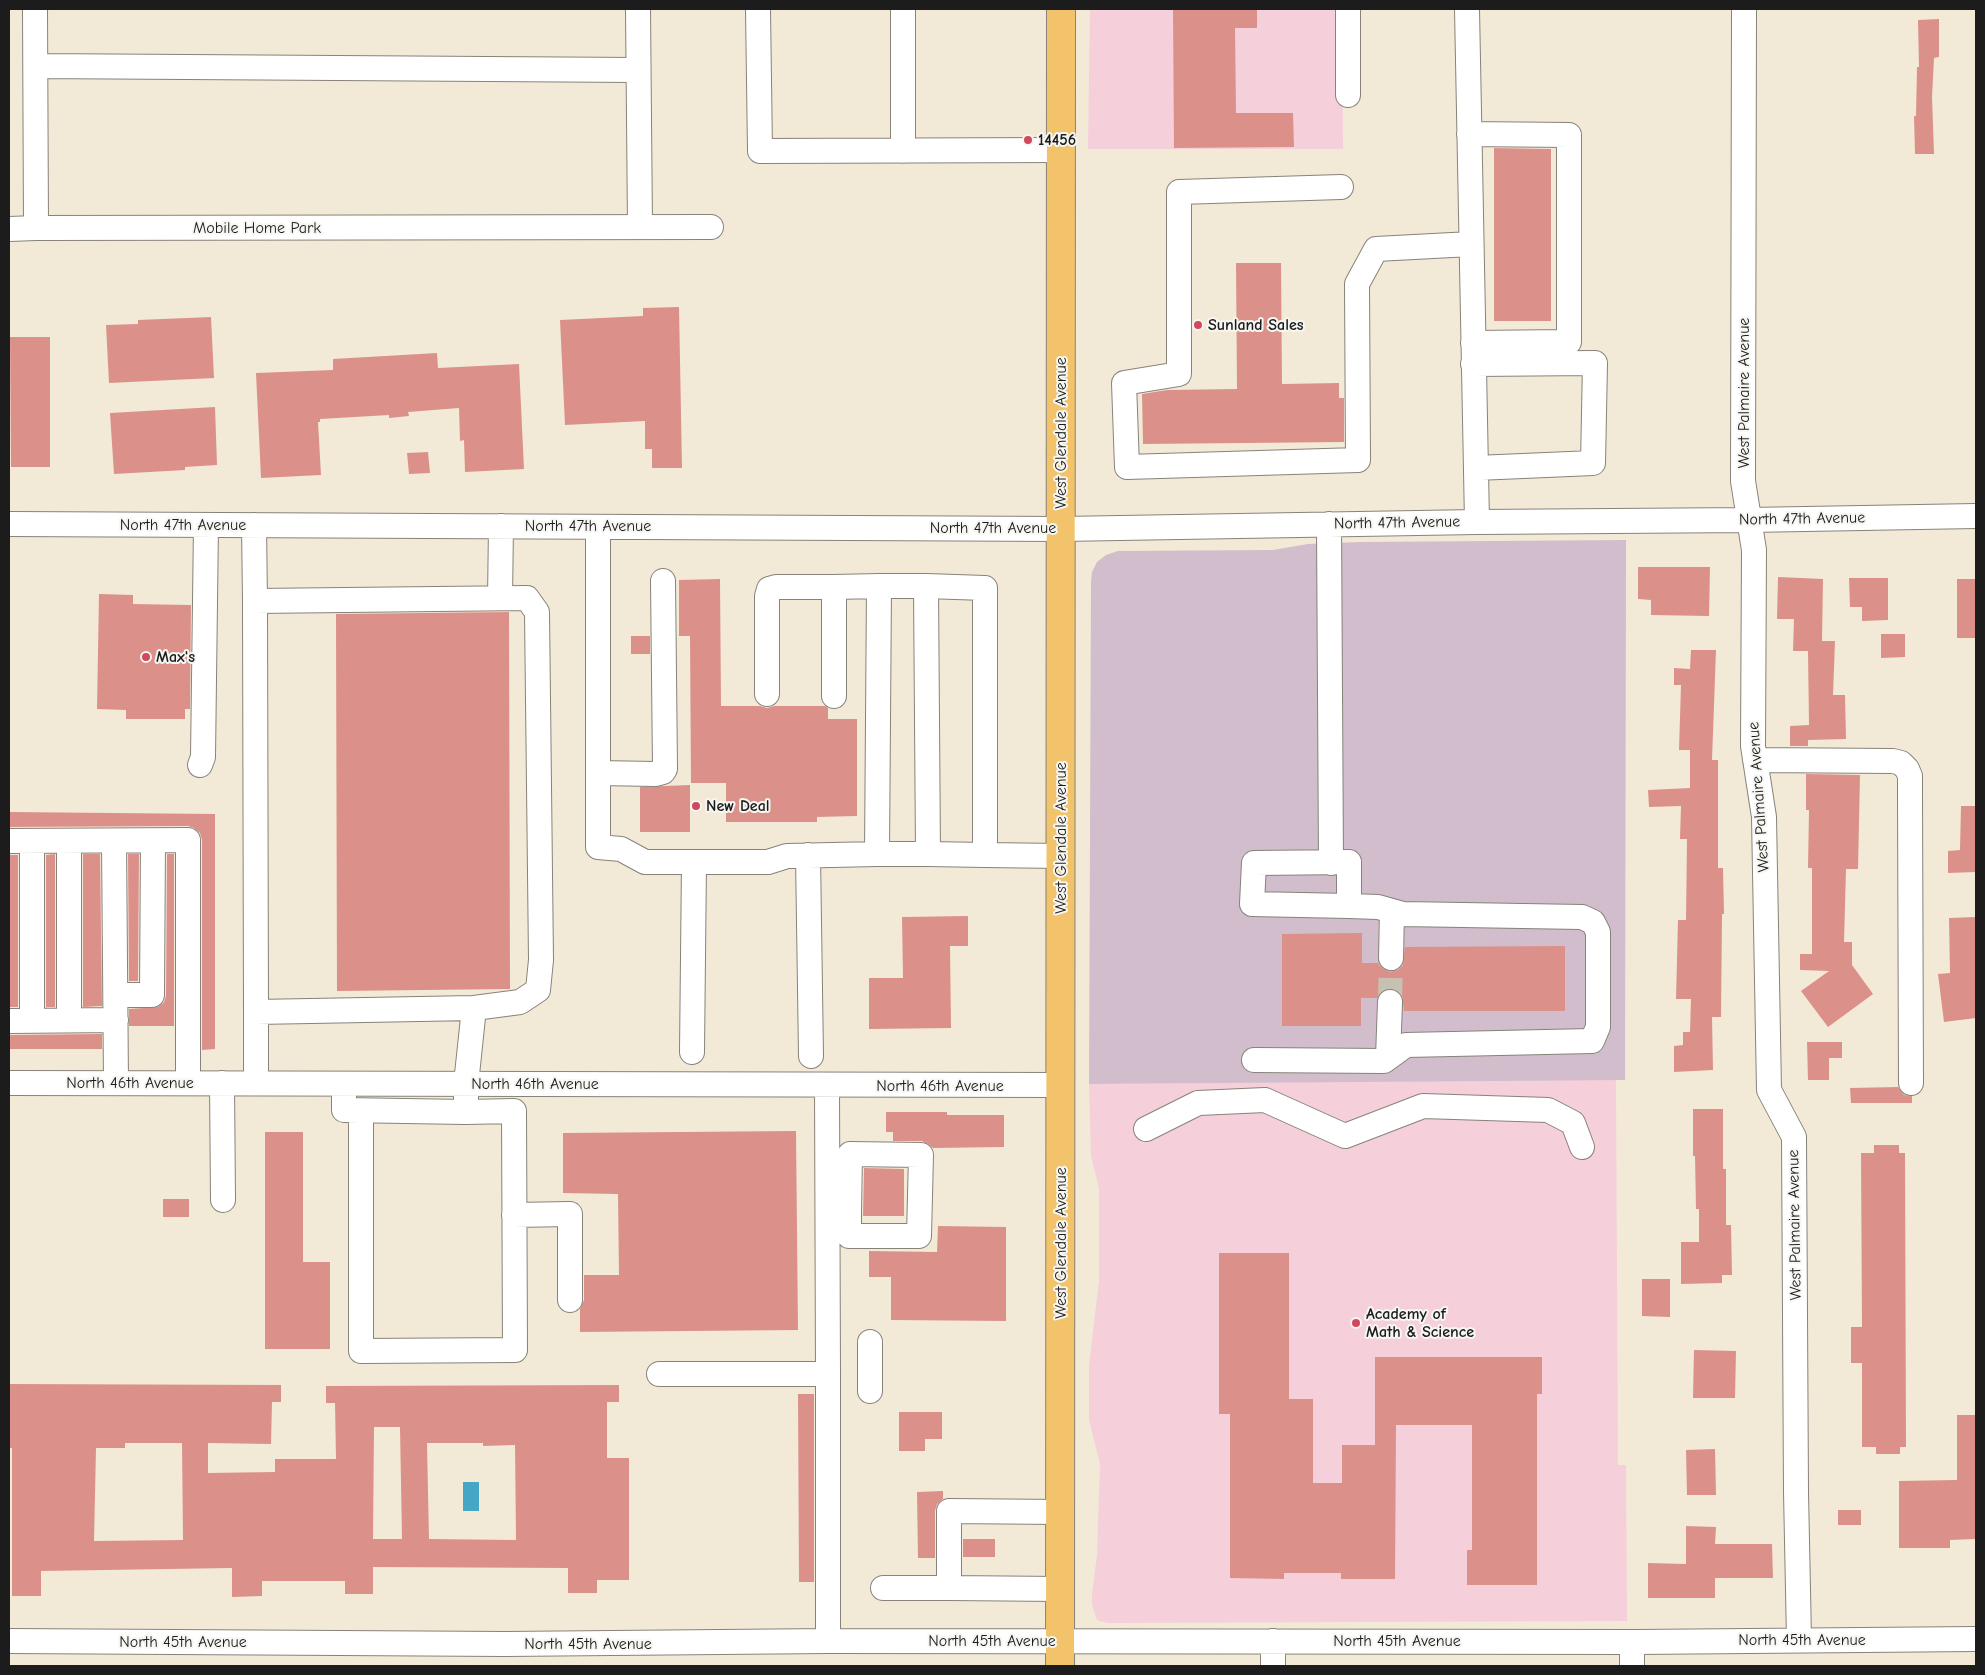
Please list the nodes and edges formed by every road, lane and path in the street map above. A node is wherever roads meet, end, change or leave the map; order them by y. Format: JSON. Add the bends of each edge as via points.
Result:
{"nodes":[{"id":1,"x":35,"y":9,"type":"edge"},
{"id":2,"x":638,"y":9,"type":"edge"},
{"id":3,"x":758,"y":9,"type":"edge"},
{"id":4,"x":904,"y":9,"type":"edge"},
{"id":5,"x":1061,"y":9,"type":"edge"},
{"id":6,"x":1348,"y":9,"type":"edge"},
{"id":7,"x":1467,"y":9,"type":"edge"},
{"id":8,"x":1744,"y":9,"type":"edge"},
{"id":9,"x":36,"y":66,"type":"junction"},
{"id":10,"x":637,"y":70,"type":"junction"},
{"id":11,"x":1348,"y":95,"type":"dead end"},
{"id":12,"x":1469,"y":134,"type":"junction"},
{"id":13,"x":1061,"y":150,"type":"junction"},
{"id":14,"x":903,"y":151,"type":"junction"},
{"id":15,"x":1341,"y":187,"type":"dead end"},
{"id":16,"x":640,"y":227,"type":"junction"},
{"id":17,"x":711,"y":227,"type":"dead end"},
{"id":18,"x":36,"y":228,"type":"junction"},
{"id":19,"x":9,"y":229,"type":"edge"},
{"id":20,"x":1471,"y":244,"type":"junction"},
{"id":21,"x":1473,"y":354,"type":"junction"},
{"id":22,"x":1476,"y":468,"type":"junction"},
{"id":23,"x":1976,"y":516,"type":"edge"},
{"id":24,"x":1748,"y":520,"type":"junction"},
{"id":25,"x":1477,"y":522,"type":"junction"},
{"id":26,"x":9,"y":524,"type":"edge"},
{"id":27,"x":1329,"y":524,"type":"junction"},
{"id":28,"x":206,"y":525,"type":"junction"},
{"id":29,"x":254,"y":525,"type":"junction"},
{"id":30,"x":501,"y":526,"type":"junction"},
{"id":31,"x":598,"y":526,"type":"junction"},
{"id":32,"x":1061,"y":529,"type":"junction"},
{"id":33,"x":664,"y":581,"type":"dead end"},
{"id":34,"x":880,"y":586,"type":"junction"},
{"id":35,"x":926,"y":586,"type":"junction"},
{"id":36,"x":834,"y":587,"type":"junction"},
{"id":37,"x":500,"y":598,"type":"junction"},
{"id":38,"x":255,"y":601,"type":"junction"},
{"id":39,"x":767,"y":694,"type":"dead end"},
{"id":40,"x":834,"y":696,"type":"dead end"},
{"id":41,"x":1755,"y":760,"type":"junction"},
{"id":42,"x":200,"y":765,"type":"dead end"},
{"id":43,"x":598,"y":773,"type":"junction"},
{"id":44,"x":9,"y":841,"type":"edge"},
{"id":45,"x":32,"y":841,"type":"junction"},
{"id":46,"x":69,"y":841,"type":"junction"},
{"id":47,"x":114,"y":841,"type":"junction"},
{"id":48,"x":153,"y":841,"type":"junction"},
{"id":49,"x":877,"y":854,"type":"junction"},
{"id":50,"x":928,"y":854,"type":"junction"},
{"id":51,"x":808,"y":855,"type":"junction"},
{"id":52,"x":985,"y":855,"type":"junction"},
{"id":53,"x":1061,"y":856,"type":"junction"},
{"id":54,"x":694,"y":862,"type":"junction"},
{"id":55,"x":1331,"y":863,"type":"junction"},
{"id":56,"x":1349,"y":906,"type":"junction"},
{"id":57,"x":1392,"y":911,"type":"junction"},
{"id":58,"x":1391,"y":958,"type":"tunnel mouth"},
{"id":59,"x":116,"y":995,"type":"junction"},
{"id":60,"x":1390,"y":1002,"type":"tunnel mouth"},
{"id":61,"x":474,"y":1008,"type":"junction"},
{"id":62,"x":256,"y":1012,"type":"junction"},
{"id":63,"x":69,"y":1020,"type":"junction"},
{"id":64,"x":116,"y":1020,"type":"junction"},
{"id":65,"x":9,"y":1021,"type":"edge"},
{"id":66,"x":32,"y":1021,"type":"junction"},
{"id":67,"x":692,"y":1052,"type":"dead end"},
{"id":68,"x":811,"y":1056,"type":"dead end"},
{"id":69,"x":1388,"y":1058,"type":"junction"},
{"id":70,"x":1254,"y":1060,"type":"dead end"},
{"id":71,"x":1910,"y":1082,"type":"dead end"},
{"id":72,"x":9,"y":1083,"type":"edge"},
{"id":73,"x":116,"y":1083,"type":"junction"},
{"id":74,"x":188,"y":1083,"type":"junction"},
{"id":75,"x":222,"y":1083,"type":"junction"},
{"id":76,"x":256,"y":1083,"type":"junction"},
{"id":77,"x":344,"y":1084,"type":"junction"},
{"id":78,"x":466,"y":1084,"type":"junction"},
{"id":79,"x":827,"y":1085,"type":"junction"},
{"id":80,"x":1061,"y":1085,"type":"junction"},
{"id":81,"x":361,"y":1111,"type":"junction"},
{"id":82,"x":466,"y":1112,"type":"junction"},
{"id":83,"x":1146,"y":1129,"type":"dead end"},
{"id":84,"x":1582,"y":1147,"type":"dead end"},
{"id":85,"x":223,"y":1200,"type":"dead end"},
{"id":86,"x":838,"y":1212,"type":"junction"},
{"id":87,"x":514,"y":1215,"type":"junction"},
{"id":88,"x":570,"y":1300,"type":"dead end"},
{"id":89,"x":870,"y":1342,"type":"dead end"},
{"id":90,"x":659,"y":1374,"type":"dead end"},
{"id":91,"x":828,"y":1374,"type":"junction"},
{"id":92,"x":870,"y":1391,"type":"dead end"},
{"id":93,"x":1061,"y":1512,"type":"junction"},
{"id":94,"x":883,"y":1588,"type":"dead end"},
{"id":95,"x":949,"y":1588,"type":"junction"},
{"id":96,"x":1060,"y":1588,"type":"junction"},
{"id":97,"x":1799,"y":1639,"type":"junction"},
{"id":98,"x":1976,"y":1639,"type":"edge"},
{"id":99,"x":9,"y":1641,"type":"edge"},
{"id":100,"x":828,"y":1641,"type":"junction"},
{"id":101,"x":1273,"y":1641,"type":"junction"},
{"id":102,"x":1632,"y":1642,"type":"junction"},
{"id":103,"x":1061,"y":1654,"type":"edge"},
{"id":104,"x":1273,"y":1666,"type":"edge"},
{"id":105,"x":1632,"y":1666,"type":"edge"}],
"edges":[{"from":1,"to":9,"type":"street"},
{"from":2,"to":10,"type":"street"},
{"from":3,"to":14,"type":"street","via":[[760,151]]},
{"from":4,"to":14,"type":"street"},
{"from":5,"to":13,"type":"main road","name":"West Glendale Avenue"},
{"from":6,"to":11,"type":"street"},
{"from":7,"to":12,"type":"street"},
{"from":8,"to":24,"type":"street","name":"West Palmaire Avenue","via":[[1743,481]]},
{"from":9,"to":10,"type":"street"},
{"from":9,"to":18,"type":"street"},
{"from":10,"to":16,"type":"street"},
{"from":12,"to":20,"type":"street"},
{"from":12,"to":21,"type":"street","via":[[1569,135],[1569,342]]},
{"from":13,"to":14,"type":"street"},
{"from":13,"to":32,"type":"main road","name":"West Glendale Avenue"},
{"from":15,"to":20,"type":"street","via":[[1178,192],[1179,374],[1124,383],[1127,467],[1358,460],[1357,284],[1376,249]]},
{"from":16,"to":17,"type":"street","name":"Mobile Home Park"},
{"from":16,"to":18,"type":"street","name":"Mobile Home Park"},
{"from":18,"to":19,"type":"street","name":"Mobile Home Park"},
{"from":20,"to":21,"type":"street"},
{"from":21,"to":22,"type":"street"},
{"from":21,"to":22,"type":"street","via":[[1595,362],[1593,463]]},
{"from":22,"to":25,"type":"street"},
{"from":23,"to":24,"type":"street","name":"North 47th Avenue"},
{"from":24,"to":25,"type":"street","name":"North 47th Avenue"},
{"from":24,"to":41,"type":"street","name":"West Palmaire Avenue","via":[[1754,550]]},
{"from":25,"to":27,"type":"street","name":"North 47th Avenue"},
{"from":26,"to":28,"type":"street","name":"North 47th Avenue"},
{"from":27,"to":32,"type":"street","name":"North 47th Avenue"},
{"from":27,"to":55,"type":"street"},
{"from":28,"to":29,"type":"street","name":"North 47th Avenue"},
{"from":28,"to":42,"type":"street","via":[[203,757]]},
{"from":29,"to":30,"type":"street","name":"North 47th Avenue"},
{"from":29,"to":38,"type":"street"},
{"from":30,"to":31,"type":"street","name":"North 47th Avenue"},
{"from":30,"to":37,"type":"street"},
{"from":31,"to":32,"type":"street","name":"North 47th Avenue"},
{"from":31,"to":43,"type":"street"},
{"from":32,"to":53,"type":"main road","name":"West Glendale Avenue"},
{"from":33,"to":43,"type":"street","via":[[665,769],[656,774]]},
{"from":34,"to":35,"type":"street"},
{"from":34,"to":36,"type":"street"},
{"from":34,"to":49,"type":"street"},
{"from":35,"to":50,"type":"street"},
{"from":35,"to":52,"type":"street","via":[[985,588]]},
{"from":36,"to":39,"type":"street","via":[[769,589]]},
{"from":36,"to":40,"type":"street"},
{"from":37,"to":38,"type":"street"},
{"from":37,"to":61,"type":"street","via":[[527,598],[537,612],[541,960],[538,990],[520,1002]]},
{"from":38,"to":62,"type":"street"},
{"from":41,"to":71,"type":"street","via":[[1893,761],[1907,769],[1910,776]]},
{"from":41,"to":97,"type":"street","name":"West Palmaire Avenue","via":[[1764,817],[1769,1090],[1794,1137]]},
{"from":43,"to":54,"type":"street","via":[[598,847],[620,849],[645,862]]},
{"from":44,"to":45,"type":"street"},
{"from":45,"to":46,"type":"street"},
{"from":45,"to":66,"type":"street"},
{"from":46,"to":47,"type":"street"},
{"from":46,"to":63,"type":"street"},
{"from":47,"to":48,"type":"street"},
{"from":47,"to":59,"type":"street"},
{"from":48,"to":59,"type":"street","via":[[152,995]]},
{"from":48,"to":74,"type":"street","via":[[188,840]]},
{"from":49,"to":50,"type":"street"},
{"from":49,"to":51,"type":"street"},
{"from":50,"to":52,"type":"street"},
{"from":51,"to":54,"type":"street","via":[[787,856],[768,862]]},
{"from":51,"to":68,"type":"street"},
{"from":52,"to":53,"type":"street"},
{"from":53,"to":80,"type":"main road","name":"West Glendale Avenue"},
{"from":54,"to":67,"type":"street"},
{"from":55,"to":56,"type":"street","via":[[1349,862]]},
{"from":55,"to":56,"type":"street","via":[[1254,863],[1252,904]]},
{"from":56,"to":57,"type":"street"},
{"from":57,"to":58,"type":"street"},
{"from":57,"to":69,"type":"street","via":[[1403,914],[1582,917],[1594,922],[1598,932],[1598,1027],[1592,1041],[1583,1043],[1406,1045]]},
{"from":59,"to":64,"type":"street"},
{"from":60,"to":69,"type":"street"},
{"from":61,"to":62,"type":"street"},
{"from":61,"to":78,"type":"street"},
{"from":62,"to":76,"type":"street"},
{"from":63,"to":64,"type":"street"},
{"from":63,"to":66,"type":"street"},
{"from":64,"to":73,"type":"street"},
{"from":65,"to":66,"type":"street"},
{"from":69,"to":70,"type":"street","via":[[1384,1061]]},
{"from":72,"to":73,"type":"street","name":"North 46th Avenue"},
{"from":73,"to":74,"type":"street","name":"North 46th Avenue"},
{"from":74,"to":75,"type":"street","name":"North 46th Avenue"},
{"from":75,"to":76,"type":"street","name":"North 46th Avenue"},
{"from":75,"to":85,"type":"street"},
{"from":76,"to":77,"type":"street","name":"North 46th Avenue"},
{"from":77,"to":78,"type":"street","name":"North 46th Avenue"},
{"from":77,"to":81,"type":"street","via":[[344,1110]]},
{"from":78,"to":79,"type":"street","name":"North 46th Avenue"},
{"from":78,"to":82,"type":"street"},
{"from":79,"to":80,"type":"street","name":"North 46th Avenue"},
{"from":79,"to":86,"type":"street"},
{"from":80,"to":93,"type":"main road","name":"West Glendale Avenue"},
{"from":81,"to":82,"type":"street"},
{"from":81,"to":87,"type":"street","via":[[361,1351],[515,1350]]},
{"from":82,"to":87,"type":"street","via":[[514,1111]]},
{"from":83,"to":84,"type":"street","via":[[1198,1103],[1265,1100],[1345,1136],[1423,1106],[1548,1110],[1573,1123]]},
{"from":86,"to":86,"type":"street","via":[[850,1154],[921,1155],[919,1236],[849,1236]]},
{"from":86,"to":91,"type":"street"},
{"from":87,"to":88,"type":"street","via":[[570,1214]]},
{"from":89,"to":92,"type":"street"},
{"from":90,"to":91,"type":"street"},
{"from":91,"to":100,"type":"street"},
{"from":93,"to":95,"type":"street","via":[[949,1511]]},
{"from":93,"to":96,"type":"main road","name":"West Glendale Avenue"},
{"from":94,"to":95,"type":"street"},
{"from":95,"to":96,"type":"street"},
{"from":96,"to":103,"type":"main road","name":"West Glendale Avenue"},
{"from":97,"to":98,"type":"street","name":"North 45th Avenue"},
{"from":97,"to":102,"type":"street","name":"North 45th Avenue"},
{"from":99,"to":100,"type":"street","name":"North 45th Avenue","via":[[515,1644]]},
{"from":100,"to":103,"type":"street","name":"North 45th Avenue"},
{"from":101,"to":102,"type":"street","name":"North 45th Avenue"},
{"from":101,"to":103,"type":"street","name":"North 45th Avenue"},
{"from":101,"to":104,"type":"street"},
{"from":102,"to":105,"type":"street"}]}
